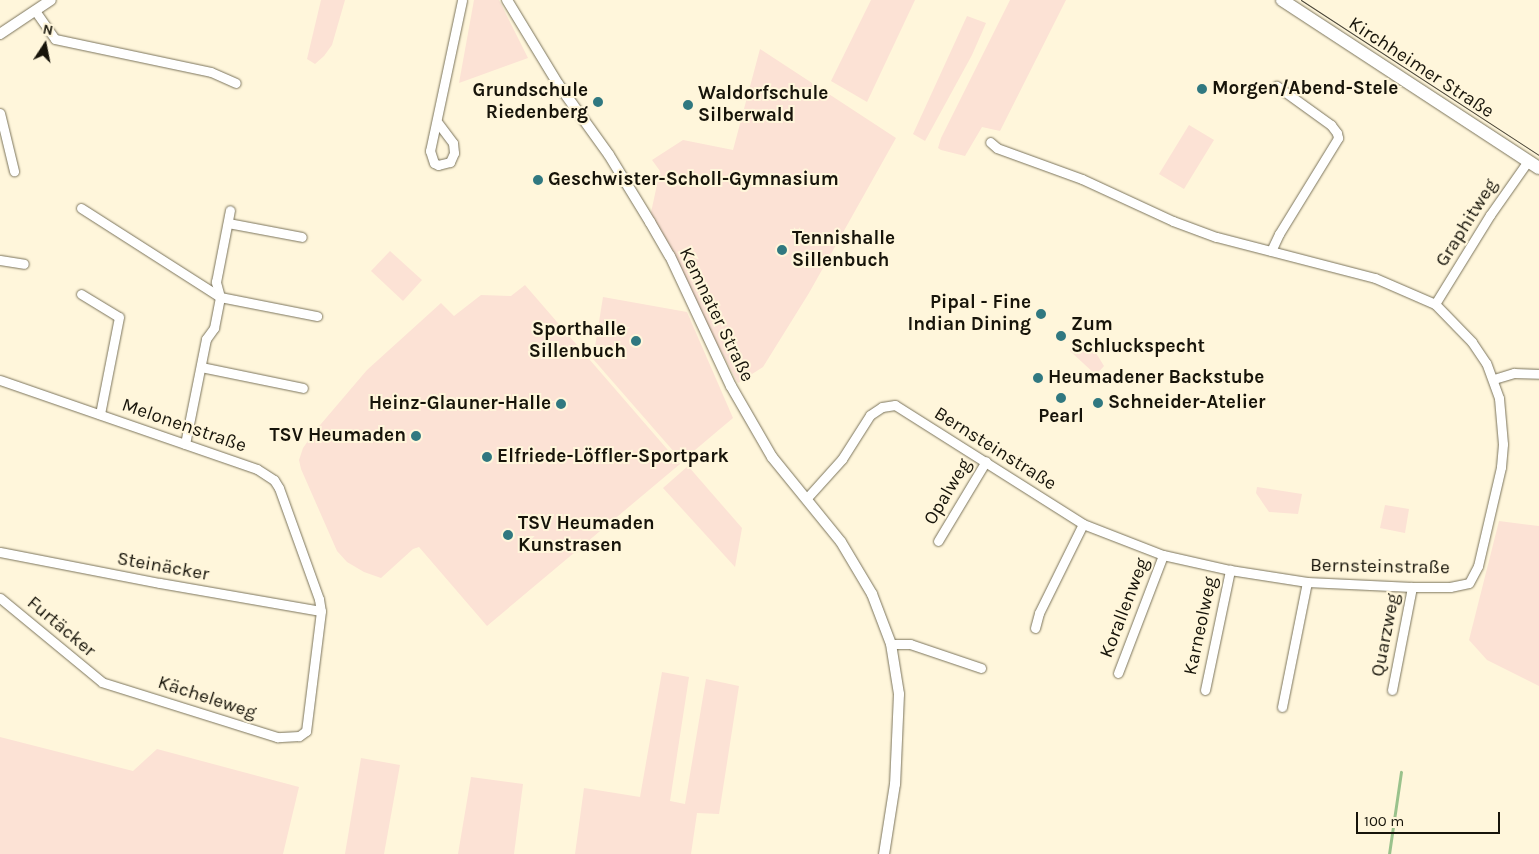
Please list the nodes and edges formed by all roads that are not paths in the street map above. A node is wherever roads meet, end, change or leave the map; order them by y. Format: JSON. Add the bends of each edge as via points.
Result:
{"nodes":[{"id":1,"x":51,"y":0,"type":"edge"},
{"id":2,"x":462,"y":0,"type":"edge"},
{"id":3,"x":507,"y":0,"type":"edge"},
{"id":4,"x":1282,"y":0,"type":"edge"},
{"id":5,"x":36,"y":12,"type":"junction"},
{"id":6,"x":0,"y":34,"type":"edge"},
{"id":7,"x":236,"y":83,"type":"dead end"},
{"id":8,"x":1277,"y":86,"type":"dead end"},
{"id":9,"x":0,"y":112,"type":"edge"},
{"id":10,"x":438,"y":122,"type":"dead end"},
{"id":11,"x":990,"y":142,"type":"dead end"},
{"id":12,"x":1534,"y":164,"type":"edge"},
{"id":13,"x":14,"y":171,"type":"dead end"},
{"id":14,"x":81,"y":208,"type":"dead end"},
{"id":15,"x":230,"y":210,"type":"dead end"},
{"id":16,"x":228,"y":223,"type":"junction"},
{"id":17,"x":302,"y":237,"type":"dead end"},
{"id":18,"x":1271,"y":251,"type":"junction"},
{"id":19,"x":0,"y":260,"type":"edge"},
{"id":20,"x":24,"y":264,"type":"dead end"},
{"id":21,"x":81,"y":294,"type":"dead end"},
{"id":22,"x":220,"y":297,"type":"junction"},
{"id":23,"x":1435,"y":304,"type":"junction"},
{"id":24,"x":317,"y":316,"type":"dead end"},
{"id":25,"x":201,"y":367,"type":"junction"},
{"id":26,"x":1539,"y":374,"type":"edge"},
{"id":27,"x":1494,"y":379,"type":"junction"},
{"id":28,"x":0,"y":380,"type":"edge"},
{"id":29,"x":303,"y":388,"type":"dead end"},
{"id":30,"x":100,"y":414,"type":"junction"},
{"id":31,"x":185,"y":444,"type":"junction"},
{"id":32,"x":986,"y":461,"type":"junction"},
{"id":33,"x":806,"y":499,"type":"junction"},
{"id":34,"x":1084,"y":524,"type":"junction"},
{"id":35,"x":938,"y":541,"type":"dead end"},
{"id":36,"x":0,"y":552,"type":"edge"},
{"id":37,"x":1163,"y":555,"type":"junction"},
{"id":38,"x":1230,"y":570,"type":"junction"},
{"id":39,"x":1307,"y":582,"type":"junction"},
{"id":40,"x":1412,"y":587,"type":"junction"},
{"id":41,"x":0,"y":598,"type":"edge"},
{"id":42,"x":321,"y":611,"type":"junction"},
{"id":43,"x":1035,"y":628,"type":"dead end"},
{"id":44,"x":891,"y":644,"type":"junction"},
{"id":45,"x":981,"y":668,"type":"dead end"},
{"id":46,"x":1118,"y":673,"type":"dead end"},
{"id":47,"x":102,"y":682,"type":"joint"},
{"id":48,"x":1204,"y":690,"type":"dead end"},
{"id":49,"x":1392,"y":690,"type":"dead end"},
{"id":50,"x":1282,"y":707,"type":"dead end"},
{"id":51,"x":303,"y":734,"type":"joint"},
{"id":52,"x":884,"y":854,"type":"edge"}],
"edges":[{"from":1,"to":5,"type":"street"},
{"from":2,"to":10,"type":"street"},
{"from":3,"to":33,"type":"street","name":"Kemnater Straße","via":[[558,84],[609,155],[670,256],[745,414],[772,457]]},
{"from":4,"to":12,"type":"main road","name":"Kirchheimer Straße"},
{"from":5,"to":6,"type":"street"},
{"from":5,"to":7,"type":"street","via":[[55,38],[211,72]]},
{"from":8,"to":18,"type":"street","via":[[1331,125],[1338,138]]},
{"from":9,"to":13,"type":"street"},
{"from":11,"to":18,"type":"street","name":"Bernsteinstraße","via":[[997,148],[1122,196],[1181,224]]},
{"from":12,"to":23,"type":"street","name":"Graphitweg","via":[[1490,214]]},
{"from":14,"to":22,"type":"street"},
{"from":15,"to":16,"type":"street"},
{"from":16,"to":17,"type":"street"},
{"from":16,"to":22,"type":"street","via":[[216,282]]},
{"from":18,"to":23,"type":"street","name":"Bernsteinstraße","via":[[1375,278]]},
{"from":19,"to":20,"type":"street"},
{"from":21,"to":30,"type":"street","via":[[119,317]]},
{"from":22,"to":24,"type":"street"},
{"from":22,"to":25,"type":"street","via":[[214,328],[206,339]]},
{"from":23,"to":27,"type":"street","name":"Bernsteinstraße","via":[[1472,342]]},
{"from":25,"to":29,"type":"street"},
{"from":25,"to":31,"type":"street"},
{"from":26,"to":27,"type":"street","via":[[1514,373]]},
{"from":27,"to":40,"type":"street","name":"Bernsteinstraße","via":[[1502,416],[1503,444],[1497,488],[1478,566],[1469,583],[1450,587]]},
{"from":28,"to":30,"type":"street","name":"Melonenstraße"},
{"from":30,"to":31,"type":"street","name":"Melonenstraße"},
{"from":31,"to":42,"type":"street","name":"Melonenstraße","via":[[257,469],[274,480]]},
{"from":32,"to":33,"type":"street","name":"Bernsteinstraße","via":[[895,405],[870,415],[842,459]]},
{"from":32,"to":34,"type":"street","name":"Bernsteinstraße"},
{"from":32,"to":35,"type":"street","name":"Opalweg"},
{"from":33,"to":44,"type":"street","name":"Kemnater Straße","via":[[857,567],[872,594]]},
{"from":34,"to":37,"type":"street","name":"Bernsteinstraße"},
{"from":34,"to":43,"type":"street","via":[[1039,612]]},
{"from":36,"to":42,"type":"street","name":"Steinäcker"},
{"from":37,"to":38,"type":"street","name":"Bernsteinstraße"},
{"from":37,"to":46,"type":"street","name":"Korallenweg"},
{"from":38,"to":39,"type":"street","name":"Bernsteinstraße"},
{"from":38,"to":48,"type":"street","name":"Karneolweg"},
{"from":39,"to":40,"type":"street","name":"Bernsteinstraße"},
{"from":39,"to":50,"type":"street"},
{"from":40,"to":49,"type":"street","name":"Quarzweg"},
{"from":41,"to":47,"type":"street","name":"Furtäcker"},
{"from":42,"to":51,"type":"street","name":"Melonenstraße","via":[[310,707]]},
{"from":44,"to":45,"type":"street","via":[[910,644]]},
{"from":44,"to":52,"type":"street","name":"Kemnater Straße","via":[[899,694],[899,741]]},
{"from":47,"to":51,"type":"street","name":"Kächeleweg","via":[[278,737]]}]}
